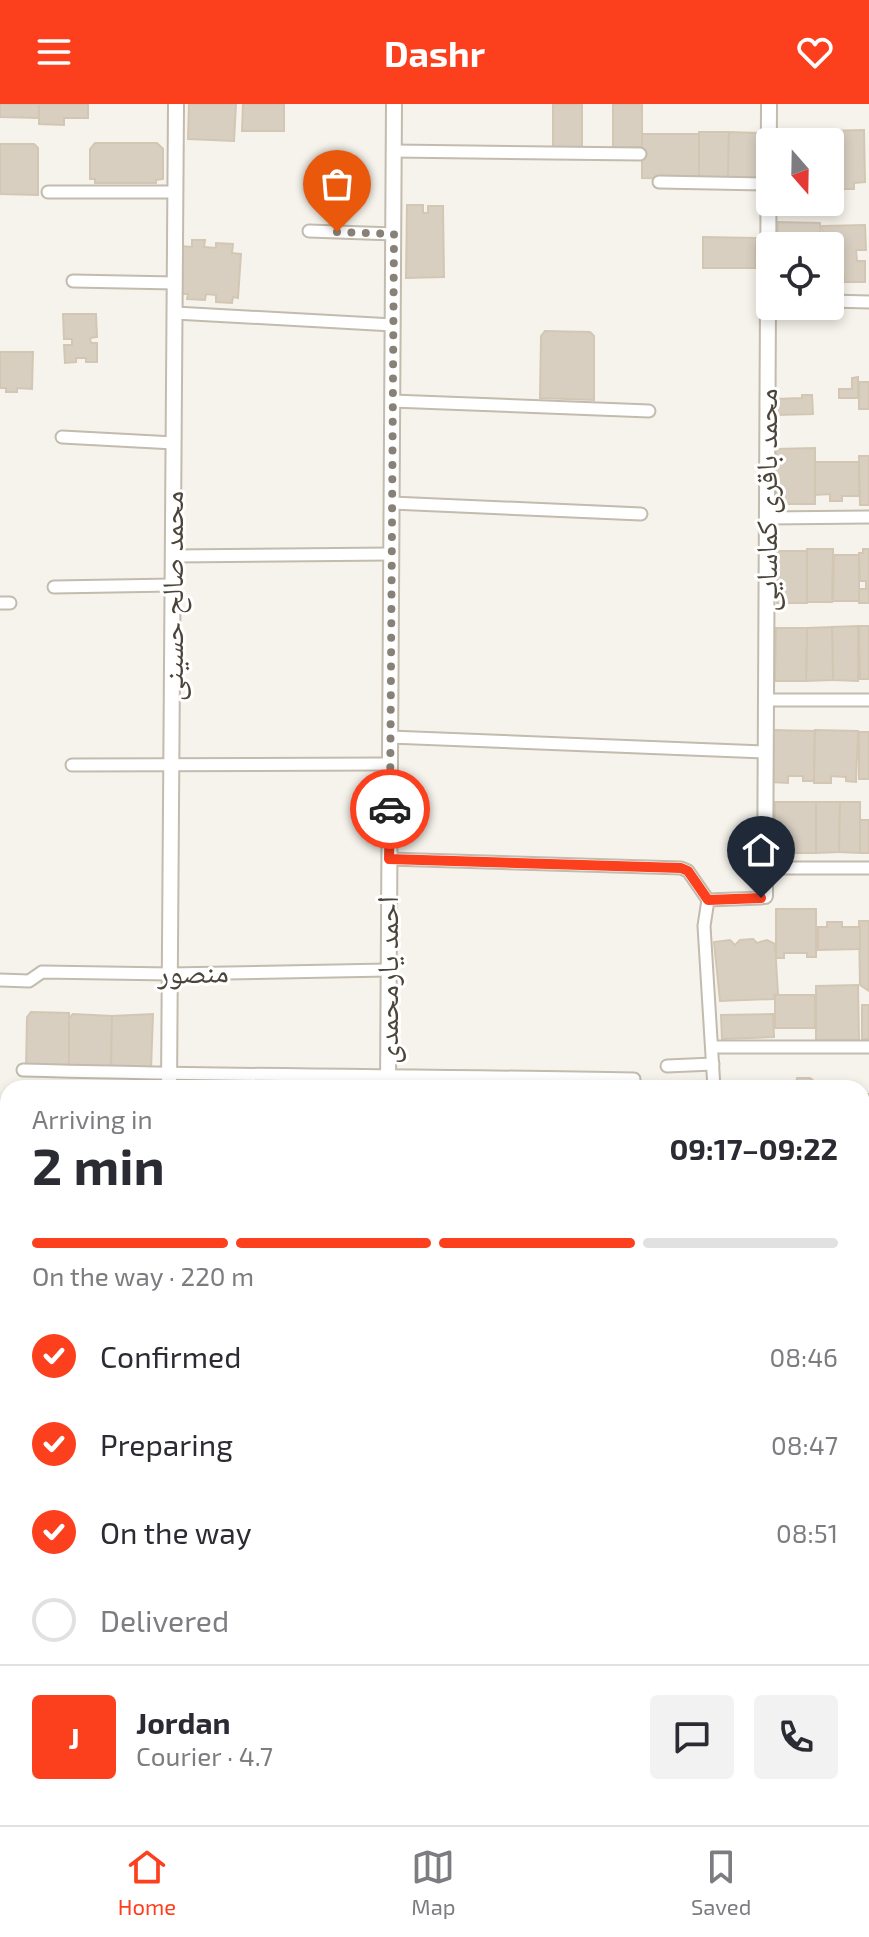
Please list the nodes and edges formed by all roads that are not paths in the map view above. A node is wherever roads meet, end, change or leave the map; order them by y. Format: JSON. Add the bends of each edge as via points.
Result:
{"nodes":[{"id":1,"x":176,"y":104,"type":"edge"},
{"id":2,"x":394,"y":104,"type":"edge"},
{"id":3,"x":769,"y":104,"type":"edge"},
{"id":4,"x":769,"y":128,"type":"edge"},
{"id":5,"x":394,"y":151,"type":"junction"},
{"id":6,"x":640,"y":154,"type":"dead end"},
{"id":7,"x":659,"y":182,"type":"dead end"},
{"id":8,"x":756,"y":184,"type":"edge"},
{"id":9,"x":48,"y":192,"type":"dead end"},
{"id":10,"x":176,"y":192,"type":"junction"},
{"id":11,"x":309,"y":231,"type":"dead end"},
{"id":12,"x":394,"y":234,"type":"junction"},
{"id":13,"x":73,"y":281,"type":"dead end"},
{"id":14,"x":175,"y":283,"type":"junction"},
{"id":15,"x":844,"y":301,"type":"edge"},
{"id":16,"x":869,"y":302,"type":"edge"},
{"id":17,"x":175,"y":313,"type":"junction"},
{"id":18,"x":769,"y":320,"type":"edge"},
{"id":19,"x":393,"y":325,"type":"junction"},
{"id":20,"x":392,"y":401,"type":"junction"},
{"id":21,"x":649,"y":411,"type":"dead end"},
{"id":22,"x":62,"y":437,"type":"dead end"},
{"id":23,"x":174,"y":443,"type":"junction"},
{"id":24,"x":392,"y":503,"type":"junction"},
{"id":25,"x":641,"y":514,"type":"dead end"},
{"id":26,"x":869,"y":517,"type":"edge"},
{"id":27,"x":767,"y":518,"type":"junction"},
{"id":28,"x":391,"y":554,"type":"junction"},
{"id":29,"x":173,"y":556,"type":"junction"},
{"id":30,"x":173,"y":585,"type":"junction"},
{"id":31,"x":54,"y":587,"type":"dead end"},
{"id":32,"x":766,"y":700,"type":"junction"},
{"id":33,"x":869,"y":700,"type":"edge"},
{"id":34,"x":390,"y":737,"type":"junction"},
{"id":35,"x":766,"y":752,"type":"junction"},
{"id":36,"x":390,"y":764,"type":"junction"},
{"id":37,"x":72,"y":765,"type":"dead end"},
{"id":38,"x":171,"y":765,"type":"junction"},
{"id":39,"x":389,"y":859,"type":"junction"},
{"id":40,"x":765,"y":868,"type":"junction"},
{"id":41,"x":869,"y":868,"type":"edge"},
{"id":42,"x":765,"y":896,"type":"joint"},
{"id":43,"x":708,"y":900,"type":"junction"},
{"id":44,"x":388,"y":970,"type":"junction"},
{"id":45,"x":170,"y":974,"type":"junction"},
{"id":46,"x":0,"y":980,"type":"edge"},
{"id":47,"x":712,"y":1047,"type":"junction"},
{"id":48,"x":869,"y":1047,"type":"edge"},
{"id":49,"x":713,"y":1064,"type":"junction"},
{"id":50,"x":667,"y":1066,"type":"dead end"},
{"id":51,"x":23,"y":1070,"type":"dead end"},
{"id":52,"x":634,"y":1079,"type":"dead end"},
{"id":53,"x":156,"y":1080,"type":"edge"},
{"id":54,"x":169,"y":1080,"type":"edge"},
{"id":55,"x":388,"y":1080,"type":"edge"},
{"id":56,"x":511,"y":1080,"type":"edge"},
{"id":57,"x":714,"y":1080,"type":"edge"}],
"edges":[{"from":1,"to":10,"type":"street","name":"محمد صالح حسینی"},
{"from":2,"to":5,"type":"street","name":"احمد یارمحمدی"},
{"from":3,"to":4,"type":"street","name":"محمد باقری کماسایی"},
{"from":5,"to":6,"type":"street"},
{"from":5,"to":12,"type":"street","name":"احمد یارمحمدی"},
{"from":7,"to":8,"type":"street"},
{"from":9,"to":10,"type":"street"},
{"from":10,"to":14,"type":"street","name":"محمد صالح حسینی"},
{"from":11,"to":12,"type":"street"},
{"from":12,"to":19,"type":"street","name":"احمد یارمحمدی"},
{"from":13,"to":14,"type":"street"},
{"from":14,"to":17,"type":"street","name":"محمد صالح حسینی"},
{"from":15,"to":16,"type":"street"},
{"from":17,"to":19,"type":"street"},
{"from":17,"to":23,"type":"street","name":"محمد صالح حسینی"},
{"from":18,"to":27,"type":"street","name":"محمد باقری کماسایی"},
{"from":19,"to":20,"type":"street","name":"احمد یارمحمدی"},
{"from":20,"to":21,"type":"street"},
{"from":20,"to":24,"type":"street","name":"احمد یارمحمدی"},
{"from":22,"to":23,"type":"street"},
{"from":23,"to":29,"type":"street","name":"محمد صالح حسینی"},
{"from":24,"to":25,"type":"street"},
{"from":24,"to":28,"type":"street","name":"احمد یارمحمدی"},
{"from":26,"to":27,"type":"street"},
{"from":27,"to":32,"type":"street","name":"محمد باقری کماسایی"},
{"from":28,"to":29,"type":"street"},
{"from":28,"to":34,"type":"street","name":"احمد یارمحمدی"},
{"from":29,"to":30,"type":"street","name":"محمد صالح حسینی"},
{"from":30,"to":31,"type":"street"},
{"from":30,"to":38,"type":"street","name":"محمد صالح حسینی"},
{"from":32,"to":33,"type":"street"},
{"from":32,"to":35,"type":"street","name":"محمد باقری کماسایی"},
{"from":34,"to":35,"type":"street"},
{"from":34,"to":36,"type":"street","name":"احمد یارمحمدی"},
{"from":35,"to":40,"type":"street","name":"محمد باقری کماسایی"},
{"from":36,"to":38,"type":"street"},
{"from":36,"to":39,"type":"street","name":"احمد یارمحمدی"},
{"from":37,"to":38,"type":"street"},
{"from":38,"to":45,"type":"street","name":"محمد صالح حسینی"},
{"from":39,"to":43,"type":"street","via":[[681,868]]},
{"from":39,"to":44,"type":"street","name":"احمد یارمحمدی"},
{"from":40,"to":41,"type":"street"},
{"from":40,"to":42,"type":"street","name":"محمد باقری کماسایی"},
{"from":42,"to":43,"type":"street"},
{"from":43,"to":47,"type":"street","via":[[704,926]]},
{"from":44,"to":45,"type":"street","name":"منصور"},
{"from":44,"to":55,"type":"street","name":"احمد یارمحمدی"},
{"from":45,"to":46,"type":"street","name":"منصور","via":[[42,972],[29,981]]},
{"from":45,"to":54,"type":"street","name":"محمد صالح حسینی"},
{"from":47,"to":48,"type":"street"},
{"from":47,"to":49,"type":"street"},
{"from":49,"to":50,"type":"street"},
{"from":49,"to":57,"type":"street"},
{"from":51,"to":53,"type":"street"},
{"from":52,"to":56,"type":"street"}]}
